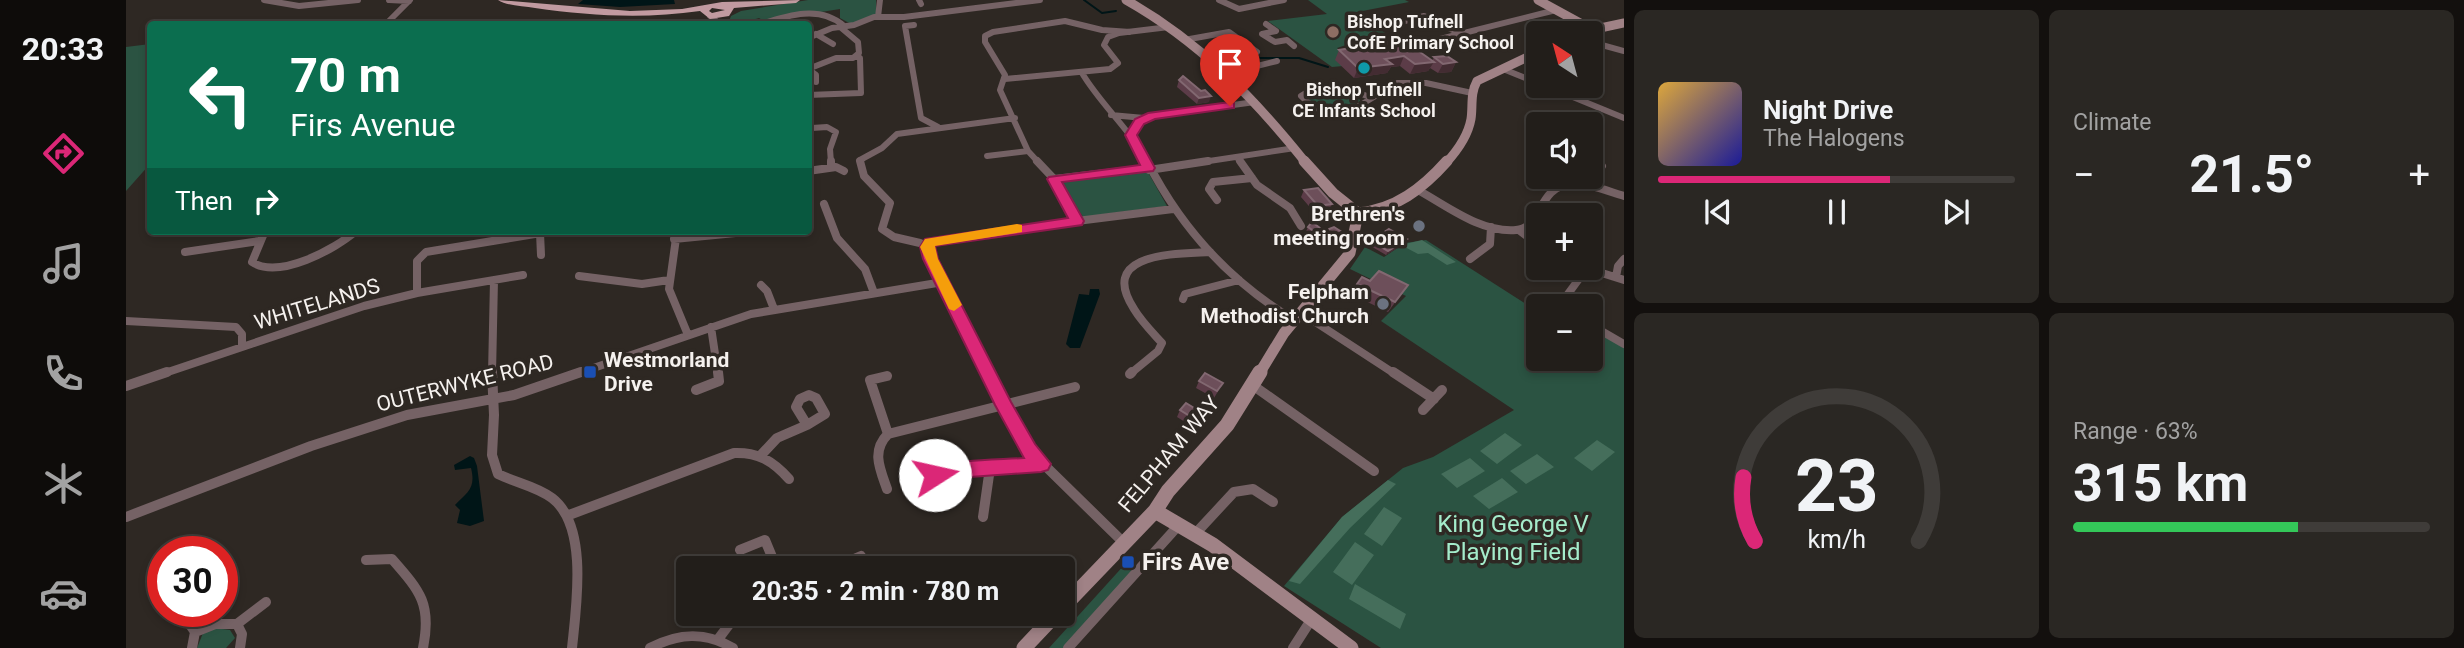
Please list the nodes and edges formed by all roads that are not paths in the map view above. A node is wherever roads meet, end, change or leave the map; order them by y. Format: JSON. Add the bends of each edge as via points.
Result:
{"nodes":[{"id":1,"x":264,"y":0,"type":"edge"},
{"id":2,"x":358,"y":0,"type":"edge"},
{"id":3,"x":389,"y":0,"type":"edge"},
{"id":4,"x":502,"y":0,"type":"edge"},
{"id":5,"x":796,"y":0,"type":"edge"},
{"id":6,"x":880,"y":0,"type":"edge"},
{"id":7,"x":957,"y":0,"type":"edge"},
{"id":8,"x":1040,"y":0,"type":"edge"},
{"id":9,"x":1126,"y":0,"type":"edge"},
{"id":10,"x":1219,"y":0,"type":"edge"},
{"id":11,"x":1538,"y":0,"type":"edge"},
{"id":12,"x":409,"y":1,"type":"edge"},
{"id":13,"x":1283,"y":1,"type":"edge"},
{"id":14,"x":964,"y":10,"type":"junction"},
{"id":15,"x":1556,"y":10,"type":"junction"},
{"id":16,"x":727,"y":11,"type":"junction"},
{"id":17,"x":708,"y":13,"type":"junction"},
{"id":18,"x":878,"y":16,"type":"junction"},
{"id":19,"x":390,"y":21,"type":"edge"},
{"id":20,"x":717,"y":21,"type":"edge"},
{"id":21,"x":722,"y":21,"type":"edge"},
{"id":22,"x":775,"y":21,"type":"edge"},
{"id":23,"x":1576,"y":21,"type":"edge"},
{"id":24,"x":1401,"y":22,"type":"dead end"},
{"id":25,"x":1624,"y":23,"type":"edge"},
{"id":26,"x":1266,"y":24,"type":"dead end"},
{"id":27,"x":914,"y":25,"type":"dead end"},
{"id":28,"x":841,"y":26,"type":"junction"},
{"id":29,"x":1084,"y":26,"type":"junction"},
{"id":30,"x":1169,"y":27,"type":"junction"},
{"id":31,"x":1603,"y":27,"type":"edge"},
{"id":32,"x":1130,"y":32,"type":"junction"},
{"id":33,"x":1459,"y":33,"type":"junction"},
{"id":34,"x":816,"y":34,"type":"junction"},
{"id":35,"x":812,"y":36,"type":"edge"},
{"id":36,"x":1267,"y":37,"type":"junction"},
{"id":37,"x":1185,"y":40,"type":"junction"},
{"id":38,"x":1244,"y":41,"type":"junction"},
{"id":39,"x":1428,"y":42,"type":"dead end"},
{"id":40,"x":833,"y":44,"type":"dead end"},
{"id":41,"x":1104,"y":45,"type":"junction"},
{"id":42,"x":1603,"y":45,"type":"edge"},
{"id":43,"x":1294,"y":46,"type":"dead end"},
{"id":44,"x":1624,"y":51,"type":"edge"},
{"id":45,"x":1243,"y":55,"type":"edge"},
{"id":46,"x":857,"y":56,"type":"junction"},
{"id":47,"x":1526,"y":60,"type":"edge"},
{"id":48,"x":1277,"y":61,"type":"dead end"},
{"id":49,"x":812,"y":67,"type":"edge"},
{"id":50,"x":1503,"y":69,"type":"junction"},
{"id":51,"x":812,"y":72,"type":"edge"},
{"id":52,"x":1082,"y":72,"type":"junction"},
{"id":53,"x":1225,"y":74,"type":"junction"},
{"id":54,"x":1526,"y":78,"type":"edge"},
{"id":55,"x":1005,"y":79,"type":"junction"},
{"id":56,"x":816,"y":82,"type":"dead end"},
{"id":57,"x":1472,"y":93,"type":"junction"},
{"id":58,"x":812,"y":95,"type":"edge"},
{"id":59,"x":1372,"y":98,"type":"junction"},
{"id":60,"x":1575,"y":98,"type":"edge"},
{"id":61,"x":1255,"y":102,"type":"junction"},
{"id":62,"x":1111,"y":115,"type":"junction"},
{"id":63,"x":921,"y":118,"type":"junction"},
{"id":64,"x":1015,"y":118,"type":"junction"},
{"id":65,"x":1144,"y":118,"type":"junction"},
{"id":66,"x":1624,"y":118,"type":"edge"},
{"id":67,"x":812,"y":128,"type":"dead end"},
{"id":68,"x":939,"y":128,"type":"junction"},
{"id":69,"x":912,"y":131,"type":"junction"},
{"id":70,"x":1131,"y":135,"type":"junction"},
{"id":71,"x":1295,"y":148,"type":"junction"},
{"id":72,"x":1028,"y":151,"type":"junction"},
{"id":73,"x":987,"y":156,"type":"dead end"},
{"id":74,"x":1237,"y":157,"type":"junction"},
{"id":75,"x":831,"y":167,"type":"junction"},
{"id":76,"x":1149,"y":169,"type":"junction"},
{"id":77,"x":812,"y":170,"type":"edge"},
{"id":78,"x":844,"y":171,"type":"dead end"},
{"id":79,"x":1252,"y":178,"type":"junction"},
{"id":80,"x":1054,"y":179,"type":"junction"},
{"id":81,"x":1416,"y":189,"type":"junction"},
{"id":82,"x":1554,"y":189,"type":"edge"},
{"id":83,"x":1601,"y":189,"type":"edge"},
{"id":84,"x":1624,"y":196,"type":"edge"},
{"id":85,"x":1217,"y":200,"type":"dead end"},
{"id":86,"x":824,"y":204,"type":"dead end"},
{"id":87,"x":1173,"y":209,"type":"junction"},
{"id":88,"x":1358,"y":213,"type":"junction"},
{"id":89,"x":1077,"y":221,"type":"junction"},
{"id":90,"x":1301,"y":226,"type":"dead end"},
{"id":91,"x":1491,"y":227,"type":"junction"},
{"id":92,"x":1519,"y":230,"type":"junction"},
{"id":93,"x":263,"y":235,"type":"edge"},
{"id":94,"x":351,"y":235,"type":"edge"},
{"id":95,"x":528,"y":235,"type":"edge"},
{"id":96,"x":540,"y":235,"type":"edge"},
{"id":97,"x":675,"y":235,"type":"edge"},
{"id":98,"x":1526,"y":236,"type":"edge"},
{"id":99,"x":259,"y":242,"type":"junction"},
{"id":100,"x":926,"y":244,"type":"junction"},
{"id":101,"x":186,"y":252,"type":"dead end"},
{"id":102,"x":1210,"y":252,"type":"junction"},
{"id":103,"x":541,"y":256,"type":"dead end"},
{"id":104,"x":1470,"y":259,"type":"dead end"},
{"id":105,"x":1624,"y":259,"type":"edge"},
{"id":106,"x":1603,"y":273,"type":"edge"},
{"id":107,"x":523,"y":275,"type":"dead end"},
{"id":108,"x":579,"y":276,"type":"dead end"},
{"id":109,"x":1620,"y":278,"type":"edge"},
{"id":110,"x":1239,"y":279,"type":"junction"},
{"id":111,"x":494,"y":280,"type":"junction"},
{"id":112,"x":669,"y":280,"type":"junction"},
{"id":113,"x":943,"y":282,"type":"junction"},
{"id":114,"x":761,"y":285,"type":"dead end"},
{"id":115,"x":417,"y":293,"type":"junction"},
{"id":116,"x":874,"y":293,"type":"junction"},
{"id":117,"x":1183,"y":299,"type":"dead end"},
{"id":118,"x":774,"y":309,"type":"junction"},
{"id":119,"x":1297,"y":316,"type":"junction"},
{"id":120,"x":126,"y":321,"type":"edge"},
{"id":121,"x":711,"y":327,"type":"junction"},
{"id":122,"x":1603,"y":332,"type":"edge"},
{"id":123,"x":688,"y":335,"type":"junction"},
{"id":124,"x":1624,"y":344,"type":"edge"},
{"id":125,"x":242,"y":346,"type":"junction"},
{"id":126,"x":1130,"y":374,"type":"dead end"},
{"id":127,"x":887,"y":376,"type":"dead end"},
{"id":128,"x":1251,"y":384,"type":"junction"},
{"id":129,"x":126,"y":386,"type":"edge"},
{"id":130,"x":1074,"y":387,"type":"dead end"},
{"id":131,"x":696,"y":390,"type":"dead end"},
{"id":132,"x":1442,"y":390,"type":"dead end"},
{"id":133,"x":1434,"y":398,"type":"junction"},
{"id":134,"x":494,"y":400,"type":"junction"},
{"id":135,"x":1004,"y":405,"type":"junction"},
{"id":136,"x":1423,"y":410,"type":"dead end"},
{"id":137,"x":807,"y":425,"type":"dead end"},
{"id":138,"x":888,"y":434,"type":"junction"},
{"id":139,"x":762,"y":454,"type":"junction"},
{"id":140,"x":1041,"y":464,"type":"junction"},
{"id":141,"x":990,"y":468,"type":"junction"},
{"id":142,"x":1374,"y":471,"type":"dead end"},
{"id":143,"x":935,"y":475,"type":"dead end"},
{"id":144,"x":789,"y":479,"type":"dead end"},
{"id":145,"x":887,"y":489,"type":"dead end"},
{"id":146,"x":1273,"y":502,"type":"dead end"},
{"id":147,"x":1155,"y":511,"type":"junction"},
{"id":148,"x":569,"y":515,"type":"junction"},
{"id":149,"x":126,"y":517,"type":"edge"},
{"id":150,"x":983,"y":517,"type":"dead end"},
{"id":151,"x":1178,"y":526,"type":"junction"},
{"id":152,"x":1195,"y":534,"type":"junction"},
{"id":153,"x":1124,"y":543,"type":"junction"},
{"id":154,"x":740,"y":550,"type":"dead end"},
{"id":155,"x":771,"y":556,"type":"edge"},
{"id":156,"x":366,"y":560,"type":"dead end"},
{"id":157,"x":1075,"y":594,"type":"edge"},
{"id":158,"x":266,"y":602,"type":"dead end"},
{"id":159,"x":1311,"y":620,"type":"junction"},
{"id":160,"x":238,"y":623,"type":"edge"},
{"id":161,"x":238,"y":626,"type":"edge"},
{"id":162,"x":728,"y":626,"type":"edge"},
{"id":163,"x":1045,"y":626,"type":"edge"},
{"id":164,"x":192,"y":627,"type":"edge"},
{"id":165,"x":208,"y":627,"type":"edge"},
{"id":166,"x":195,"y":632,"type":"junction"},
{"id":167,"x":719,"y":638,"type":"junction"},
{"id":168,"x":192,"y":648,"type":"edge"},
{"id":169,"x":238,"y":648,"type":"edge"},
{"id":170,"x":423,"y":648,"type":"edge"},
{"id":171,"x":572,"y":648,"type":"edge"},
{"id":172,"x":650,"y":648,"type":"edge"},
{"id":173,"x":733,"y":648,"type":"edge"},
{"id":174,"x":1024,"y":648,"type":"edge"},
{"id":175,"x":1068,"y":648,"type":"edge"},
{"id":176,"x":1293,"y":648,"type":"edge"},
{"id":177,"x":1351,"y":648,"type":"edge"}],
"edges":[{"from":1,"to":2,"type":"street","via":[[302,7]]},
{"from":3,"to":12,"type":"street"},
{"from":4,"to":17,"type":"main road","via":[[589,10]]},
{"from":5,"to":16,"type":"main road"},
{"from":6,"to":18,"type":"street"},
{"from":7,"to":14,"type":"street"},
{"from":8,"to":14,"type":"street"},
{"from":9,"to":30,"type":"main road"},
{"from":10,"to":13,"type":"street","via":[[1239,9]]},
{"from":11,"to":15,"type":"main road"},
{"from":12,"to":19,"type":"street"},
{"from":14,"to":18,"type":"street"},
{"from":15,"to":23,"type":"main road"},
{"from":15,"to":33,"type":"street"},
{"from":16,"to":17,"type":"main road"},
{"from":16,"to":21,"type":"street"},
{"from":17,"to":20,"type":"street"},
{"from":18,"to":28,"type":"street"},
{"from":22,"to":28,"type":"street","via":[[811,13],[829,16]]},
{"from":24,"to":33,"type":"street","via":[[1424,16]]},
{"from":25,"to":31,"type":"main road"},
{"from":26,"to":36,"type":"street","via":[[1276,31],[1262,34]]},
{"from":27,"to":63,"type":"street","via":[[905,26]]},
{"from":28,"to":34,"type":"street"},
{"from":28,"to":46,"type":"street","via":[[858,42]]},
{"from":29,"to":32,"type":"street"},
{"from":29,"to":41,"type":"street"},
{"from":29,"to":55,"type":"street","via":[[1065,21],[985,36]]},
{"from":30,"to":32,"type":"street"},
{"from":30,"to":37,"type":"main road"},
{"from":32,"to":41,"type":"street","via":[[1108,37]]},
{"from":33,"to":39,"type":"street"},
{"from":34,"to":35,"type":"street"},
{"from":34,"to":40,"type":"street"},
{"from":36,"to":38,"type":"street"},
{"from":36,"to":43,"type":"street"},
{"from":37,"to":38,"type":"street","via":[[1229,32]]},
{"from":37,"to":53,"type":"main road"},
{"from":38,"to":45,"type":"street","via":[[1256,52]]},
{"from":41,"to":52,"type":"street","via":[[1117,66]]},
{"from":42,"to":44,"type":"street"},
{"from":46,"to":49,"type":"street"},
{"from":46,"to":58,"type":"street","via":[[860,93]]},
{"from":47,"to":50,"type":"main road"},
{"from":48,"to":53,"type":"street"},
{"from":50,"to":54,"type":"street"},
{"from":50,"to":57,"type":"main road","via":[[1480,79]]},
{"from":51,"to":56,"type":"street"},
{"from":52,"to":55,"type":"street"},
{"from":52,"to":62,"type":"street"},
{"from":53,"to":61,"type":"main road"},
{"from":55,"to":64,"type":"street","via":[[1000,90]]},
{"from":57,"to":59,"type":"street","via":[[1411,82],[1393,85]]},
{"from":57,"to":81,"type":"main road","via":[[1466,132],[1451,155]]},
{"from":59,"to":59,"type":"street","via":[[1342,115],[1301,96],[1335,84]]},
{"from":60,"to":66,"type":"street"},
{"from":61,"to":65,"type":"street"},
{"from":61,"to":71,"type":"main road"},
{"from":62,"to":65,"type":"street"},
{"from":62,"to":70,"type":"street"},
{"from":63,"to":68,"type":"street"},
{"from":63,"to":69,"type":"street"},
{"from":64,"to":68,"type":"street"},
{"from":64,"to":72,"type":"street"},
{"from":65,"to":70,"type":"street"},
{"from":67,"to":75,"type":"street","via":[[836,132],[830,149]]},
{"from":68,"to":69,"type":"street"},
{"from":69,"to":100,"type":"street","via":[[893,136],[859,163],[871,185],[890,203],[882,229],[894,237]]},
{"from":70,"to":76,"type":"street"},
{"from":71,"to":74,"type":"street"},
{"from":71,"to":88,"type":"main road"},
{"from":72,"to":73,"type":"street"},
{"from":72,"to":80,"type":"street"},
{"from":74,"to":76,"type":"street"},
{"from":74,"to":79,"type":"street"},
{"from":75,"to":77,"type":"street"},
{"from":75,"to":78,"type":"street"},
{"from":76,"to":80,"type":"street"},
{"from":76,"to":87,"type":"street"},
{"from":79,"to":85,"type":"street","via":[[1213,182],[1209,189]]},
{"from":79,"to":90,"type":"street","via":[[1285,204]]},
{"from":80,"to":89,"type":"street"},
{"from":81,"to":88,"type":"main road","via":[[1394,205]]},
{"from":81,"to":91,"type":"street"},
{"from":82,"to":92,"type":"street","via":[[1529,225]]},
{"from":83,"to":84,"type":"street"},
{"from":86,"to":116,"type":"street","via":[[837,238],[865,269]]},
{"from":87,"to":89,"type":"street"},
{"from":87,"to":102,"type":"street"},
{"from":88,"to":119,"type":"main road","name":"FELPHAM WAY","via":[[1350,253]]},
{"from":89,"to":100,"type":"street"},
{"from":91,"to":92,"type":"street"},
{"from":91,"to":104,"type":"street","via":[[1490,244]]},
{"from":92,"to":98,"type":"street"},
{"from":93,"to":99,"type":"street"},
{"from":94,"to":99,"type":"street","via":[[329,253],[299,264],[254,265]]},
{"from":95,"to":115,"type":"street","via":[[426,252],[417,261]]},
{"from":96,"to":103,"type":"street"},
{"from":97,"to":112,"type":"street"},
{"from":99,"to":101,"type":"street","via":[[223,242]]},
{"from":100,"to":113,"type":"street"},
{"from":102,"to":110,"type":"street"},
{"from":102,"to":126,"type":"street","via":[[1152,257],[1128,268],[1123,280],[1132,305],[1162,343]]},
{"from":105,"to":109,"type":"street","via":[[1618,267]]},
{"from":106,"to":109,"type":"street"},
{"from":107,"to":111,"type":"street","name":"WHITELANDS"},
{"from":108,"to":112,"type":"street","via":[[642,284]]},
{"from":110,"to":117,"type":"street","via":[[1185,294]]},
{"from":110,"to":119,"type":"street","via":[[1264,302]]},
{"from":111,"to":115,"type":"street","name":"WHITELANDS"},
{"from":111,"to":134,"type":"street"},
{"from":112,"to":123,"type":"street"},
{"from":113,"to":116,"type":"street","name":"OUTERWYKE ROAD"},
{"from":113,"to":135,"type":"street"},
{"from":114,"to":118,"type":"street"},
{"from":115,"to":125,"type":"street","name":"WHITELANDS","via":[[347,310]]},
{"from":116,"to":118,"type":"street","name":"OUTERWYKE ROAD"},
{"from":118,"to":121,"type":"street","name":"OUTERWYKE ROAD"},
{"from":119,"to":128,"type":"main road","name":"FELPHAM WAY"},
{"from":119,"to":133,"type":"street"},
{"from":120,"to":125,"type":"street","via":[[236,327],[242,334]]},
{"from":121,"to":123,"type":"street","name":"OUTERWYKE ROAD"},
{"from":121,"to":131,"type":"street","via":[[719,381]]},
{"from":122,"to":124,"type":"street"},
{"from":123,"to":134,"type":"street","name":"OUTERWYKE ROAD"},
{"from":125,"to":129,"type":"street","name":"WHITELANDS"},
{"from":127,"to":138,"type":"street","via":[[870,380]]},
{"from":128,"to":142,"type":"street"},
{"from":128,"to":147,"type":"main road","name":"FELPHAM WAY","via":[[1227,425]]},
{"from":130,"to":135,"type":"street"},
{"from":132,"to":133,"type":"street"},
{"from":133,"to":136,"type":"street"},
{"from":134,"to":148,"type":"street","via":[[493,467],[510,481],[547,494]]},
{"from":134,"to":149,"type":"street","name":"OUTERWYKE ROAD","via":[[407,415]]},
{"from":135,"to":138,"type":"street"},
{"from":135,"to":140,"type":"street"},
{"from":137,"to":139,"type":"street","via":[[777,438]]},
{"from":138,"to":145,"type":"street","via":[[877,449]]},
{"from":139,"to":144,"type":"street"},
{"from":139,"to":148,"type":"street","via":[[734,453]]},
{"from":140,"to":141,"type":"street"},
{"from":140,"to":153,"type":"street"},
{"from":141,"to":143,"type":"street"},
{"from":141,"to":150,"type":"street"},
{"from":146,"to":152,"type":"street","via":[[1253,489],[1234,492]]},
{"from":147,"to":151,"type":"main road"},
{"from":147,"to":153,"type":"main road","name":"FELPHAM WAY"},
{"from":148,"to":171,"type":"street","via":[[579,590]]},
{"from":151,"to":152,"type":"main road"},
{"from":151,"to":175,"type":"street"},
{"from":152,"to":159,"type":"main road"},
{"from":153,"to":157,"type":"main road","name":"FELPHAM WAY"},
{"from":154,"to":155,"type":"street","via":[[765,541]]},
{"from":156,"to":170,"type":"street","via":[[392,559],[418,585],[427,619]]},
{"from":158,"to":160,"type":"street"},
{"from":159,"to":176,"type":"street"},
{"from":159,"to":177,"type":"main road"},
{"from":161,"to":169,"type":"street","via":[[242,634]]},
{"from":162,"to":167,"type":"street"},
{"from":163,"to":174,"type":"main road"},
{"from":164,"to":166,"type":"street"},
{"from":165,"to":166,"type":"street"},
{"from":166,"to":168,"type":"street"},
{"from":167,"to":172,"type":"street","via":[[685,635]]},
{"from":167,"to":173,"type":"street"}]}
